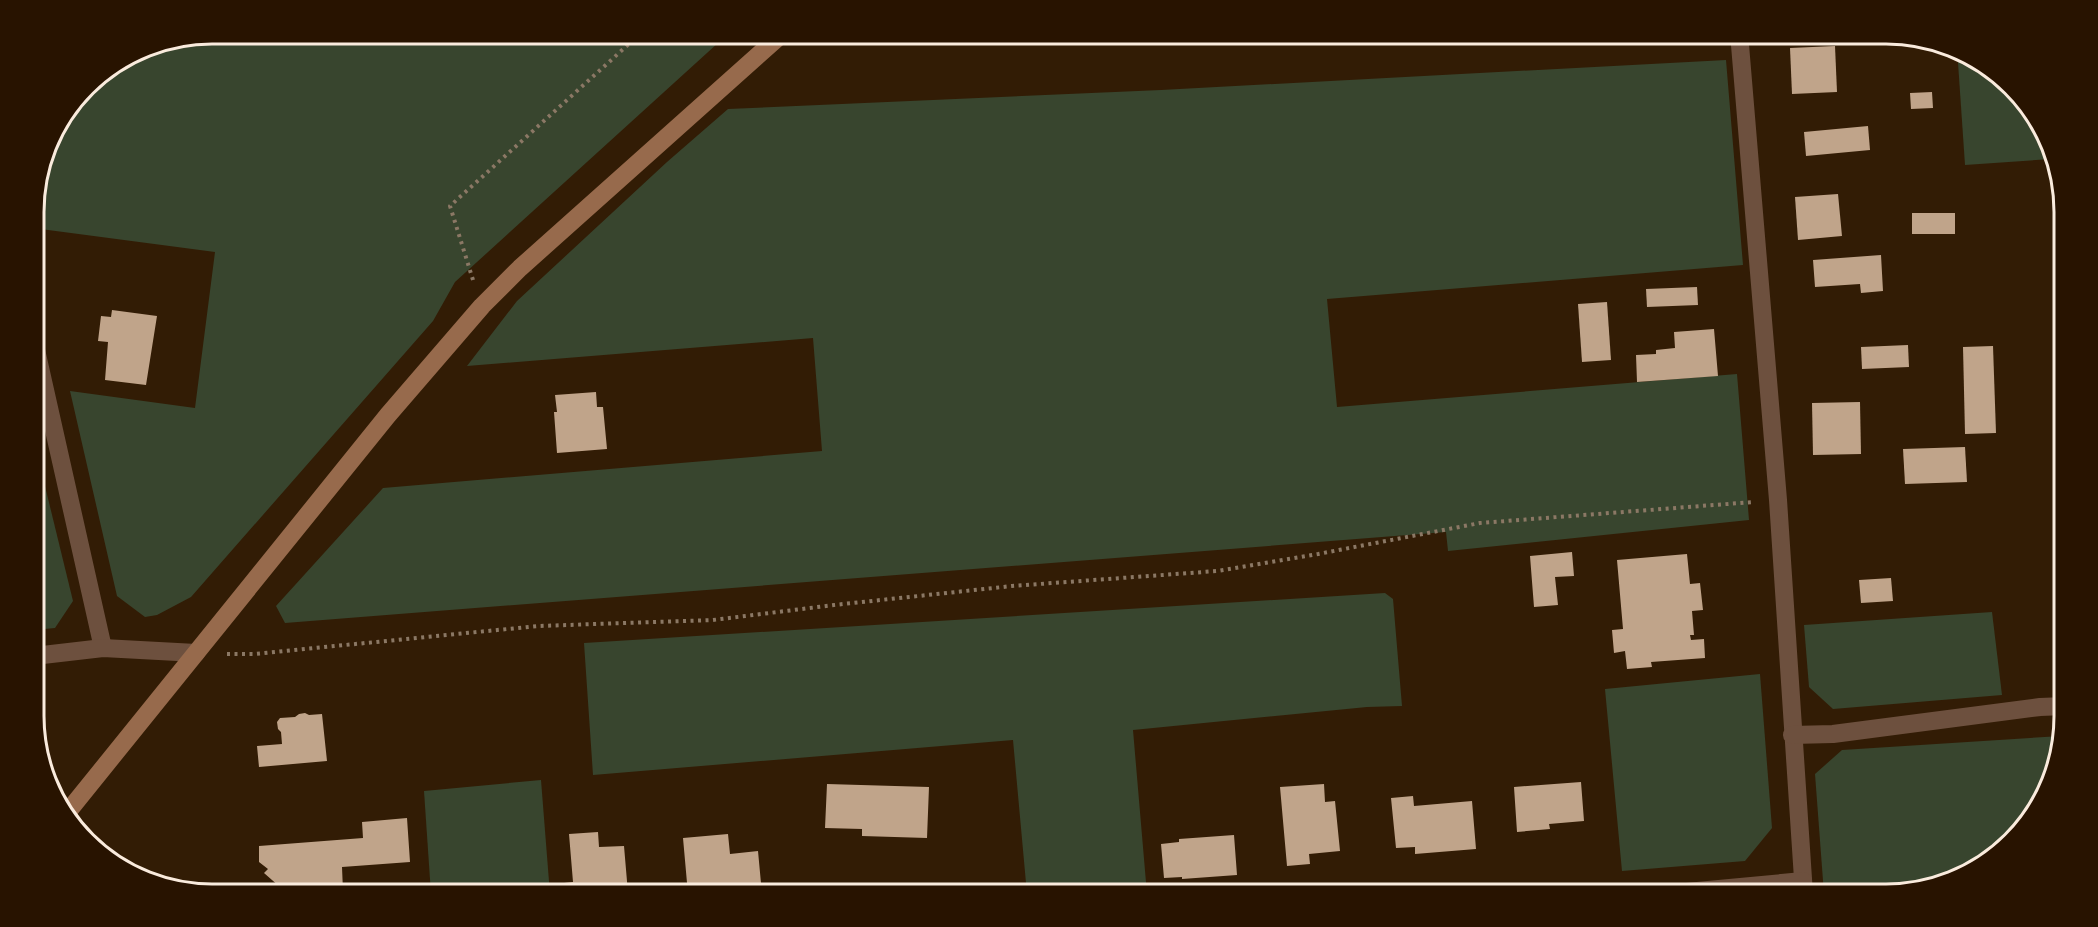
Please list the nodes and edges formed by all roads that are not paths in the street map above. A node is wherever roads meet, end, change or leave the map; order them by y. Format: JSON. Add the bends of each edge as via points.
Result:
{"nodes":[{"id":1,"x":771,"y":44,"type":"edge"},
{"id":2,"x":1740,"y":44,"type":"edge"},
{"id":3,"x":44,"y":385,"type":"edge"},
{"id":4,"x":103,"y":648,"type":"junction"},
{"id":5,"x":196,"y":653,"type":"junction"},
{"id":6,"x":44,"y":655,"type":"edge"},
{"id":7,"x":2054,"y":706,"type":"edge"},
{"id":8,"x":1792,"y":735,"type":"junction"},
{"id":9,"x":71,"y":808,"type":"edge"},
{"id":10,"x":1803,"y":883,"type":"edge"}],
"edges":[{"from":1,"to":5,"type":"street","via":[[482,306],[388,415]]},
{"from":2,"to":8,"type":"street","via":[[1778,500]]},
{"from":3,"to":4,"type":"street"},
{"from":4,"to":5,"type":"street"},
{"from":4,"to":6,"type":"street"},
{"from":5,"to":9,"type":"street"},
{"from":7,"to":8,"type":"street","via":[[1833,734]]},
{"from":8,"to":10,"type":"street"}]}
